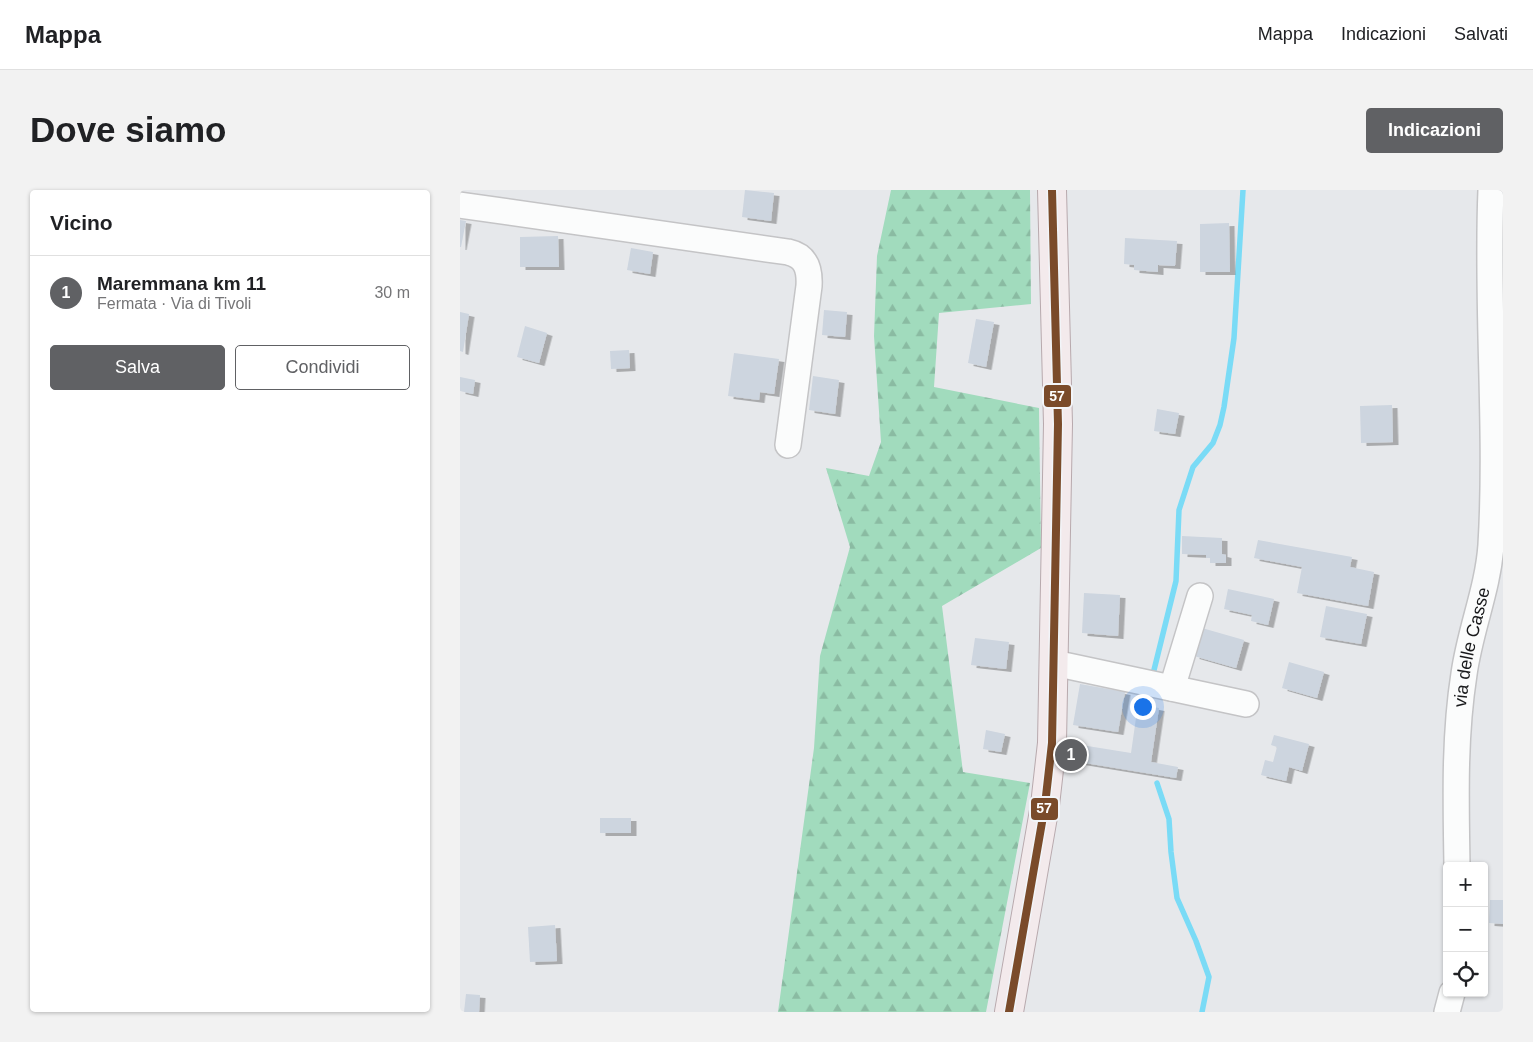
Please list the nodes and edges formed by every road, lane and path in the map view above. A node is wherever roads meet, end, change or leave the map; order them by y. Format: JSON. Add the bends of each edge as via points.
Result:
{"nodes":[{"id":1,"x":1052,"y":190,"type":"edge"},
{"id":2,"x":1491,"y":190,"type":"edge"},
{"id":3,"x":460,"y":205,"type":"edge"},
{"id":4,"x":788,"y":445,"type":"dead end"},
{"id":5,"x":1200,"y":596,"type":"dead end"},
{"id":6,"x":1054,"y":663,"type":"junction"},
{"id":7,"x":1172,"y":688,"type":"junction"},
{"id":8,"x":1246,"y":704,"type":"dead end"},
{"id":9,"x":1457,"y":862,"type":"edge"},
{"id":10,"x":1451,"y":997,"type":"edge"},
{"id":11,"x":1009,"y":1012,"type":"edge"},
{"id":12,"x":1447,"y":1012,"type":"edge"}],
"edges":[{"from":1,"to":6,"type":"main road","via":[[1058,424]]},
{"from":2,"to":9,"type":"street","name":"via delle Casse","via":[[1491,530],[1488,570],[1467,655],[1460,700],[1455,772]]},
{"from":3,"to":4,"type":"street","via":[[779,251],[801,257],[808,268],[809,286]]},
{"from":5,"to":7,"type":"street"},
{"from":6,"to":7,"type":"street"},
{"from":6,"to":11,"type":"main road","via":[[1048,786]]},
{"from":7,"to":8,"type":"street"},
{"from":10,"to":12,"type":"street"}]}
